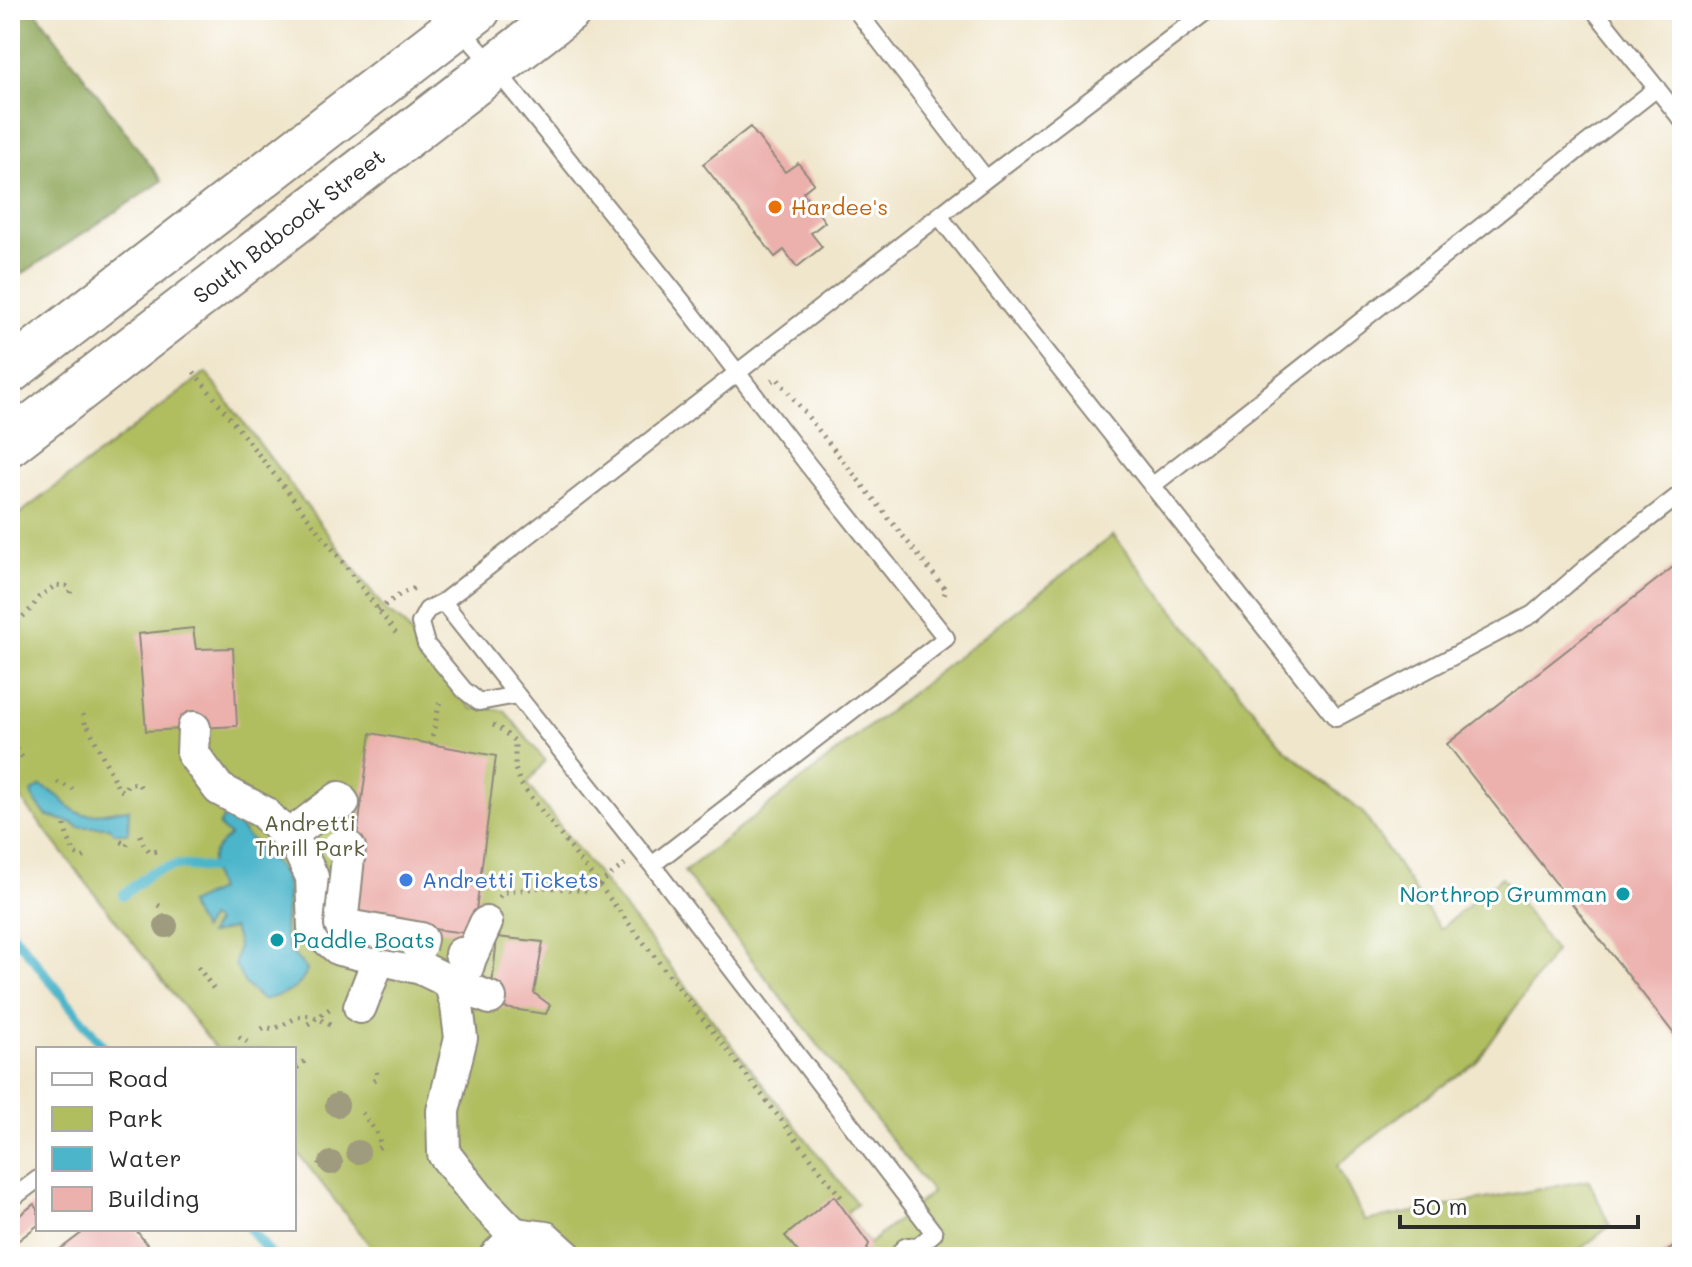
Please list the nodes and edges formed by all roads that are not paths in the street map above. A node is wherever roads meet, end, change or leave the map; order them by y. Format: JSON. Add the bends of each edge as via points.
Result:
{"nodes":[{"id":1,"x":569,"y":10,"type":"edge"},
{"id":2,"x":856,"y":10,"type":"edge"},
{"id":3,"x":1208,"y":10,"type":"edge"},
{"id":4,"x":1594,"y":10,"type":"edge"},
{"id":5,"x":468,"y":18,"type":"edge"},
{"id":6,"x":494,"y":67,"type":"junction"},
{"id":7,"x":1657,"y":88,"type":"junction"},
{"id":8,"x":1682,"y":120,"type":"edge"},
{"id":9,"x":986,"y":179,"type":"junction"},
{"id":10,"x":939,"y":216,"type":"junction"},
{"id":11,"x":10,"y":371,"type":"edge"},
{"id":12,"x":738,"y":374,"type":"junction"},
{"id":13,"x":10,"y":443,"type":"edge"},
{"id":14,"x":1152,"y":486,"type":"junction"},
{"id":15,"x":1682,"y":493,"type":"edge"},
{"id":16,"x":443,"y":602,"type":"junction"},
{"id":17,"x":517,"y":695,"type":"junction"},
{"id":18,"x":194,"y":728,"type":"dead end"},
{"id":19,"x":343,"y":803,"type":"dead end"},
{"id":20,"x":289,"y":836,"type":"junction"},
{"id":21,"x":339,"y":847,"type":"dead end"},
{"id":22,"x":652,"y":865,"type":"junction"},
{"id":23,"x":486,"y":923,"type":"road end"},
{"id":24,"x":399,"y":948,"type":"junction"},
{"id":25,"x":460,"y":964,"type":"junction"},
{"id":26,"x":490,"y":998,"type":"dead end"},
{"id":27,"x":360,"y":1007,"type":"dead end"},
{"id":28,"x":36,"y":1180,"type":"edge"},
{"id":29,"x":10,"y":1200,"type":"edge"},
{"id":30,"x":518,"y":1234,"type":"junction"},
{"id":31,"x":908,"y":1256,"type":"edge"},
{"id":32,"x":495,"y":1257,"type":"edge"},
{"id":33,"x":567,"y":1257,"type":"edge"}],
"edges":[{"from":1,"to":6,"type":"main road","name":"South Babcock Street"},
{"from":2,"to":9,"type":"lane"},
{"from":3,"to":9,"type":"lane"},
{"from":4,"to":7,"type":"lane"},
{"from":5,"to":6,"type":"lane"},
{"from":5,"to":11,"type":"main road"},
{"from":6,"to":12,"type":"lane"},
{"from":6,"to":13,"type":"main road","name":"South Babcock Street"},
{"from":7,"to":8,"type":"lane"},
{"from":7,"to":14,"type":"lane"},
{"from":9,"to":10,"type":"lane"},
{"from":10,"to":12,"type":"lane"},
{"from":10,"to":14,"type":"lane"},
{"from":12,"to":16,"type":"lane"},
{"from":12,"to":22,"type":"lane","via":[[946,638]]},
{"from":14,"to":15,"type":"lane","via":[[1336,718],[1533,614]]},
{"from":16,"to":17,"type":"lane"},
{"from":16,"to":17,"type":"lane","via":[[427,610],[420,623],[426,644],[479,702]]},
{"from":17,"to":22,"type":"lane"},
{"from":18,"to":20,"type":"street","via":[[193,754],[227,802],[263,812]]},
{"from":19,"to":20,"type":"street","via":[[339,798]]},
{"from":20,"to":24,"type":"street","via":[[312,877],[314,928],[339,949]]},
{"from":21,"to":24,"type":"street","bridge":true,"via":[[349,848],[341,925],[421,939]]},
{"from":22,"to":31,"type":"lane","via":[[934,1233]]},
{"from":23,"to":25,"type":"street"},
{"from":24,"to":25,"type":"street","via":[[421,968]]},
{"from":24,"to":27,"type":"street"},
{"from":25,"to":26,"type":"street"},
{"from":25,"to":30,"type":"street","via":[[461,1038],[443,1111],[444,1154],[478,1197]]},
{"from":28,"to":29,"type":"lane"},
{"from":30,"to":32,"type":"street"},
{"from":30,"to":33,"type":"street","via":[[546,1238]]}]}
